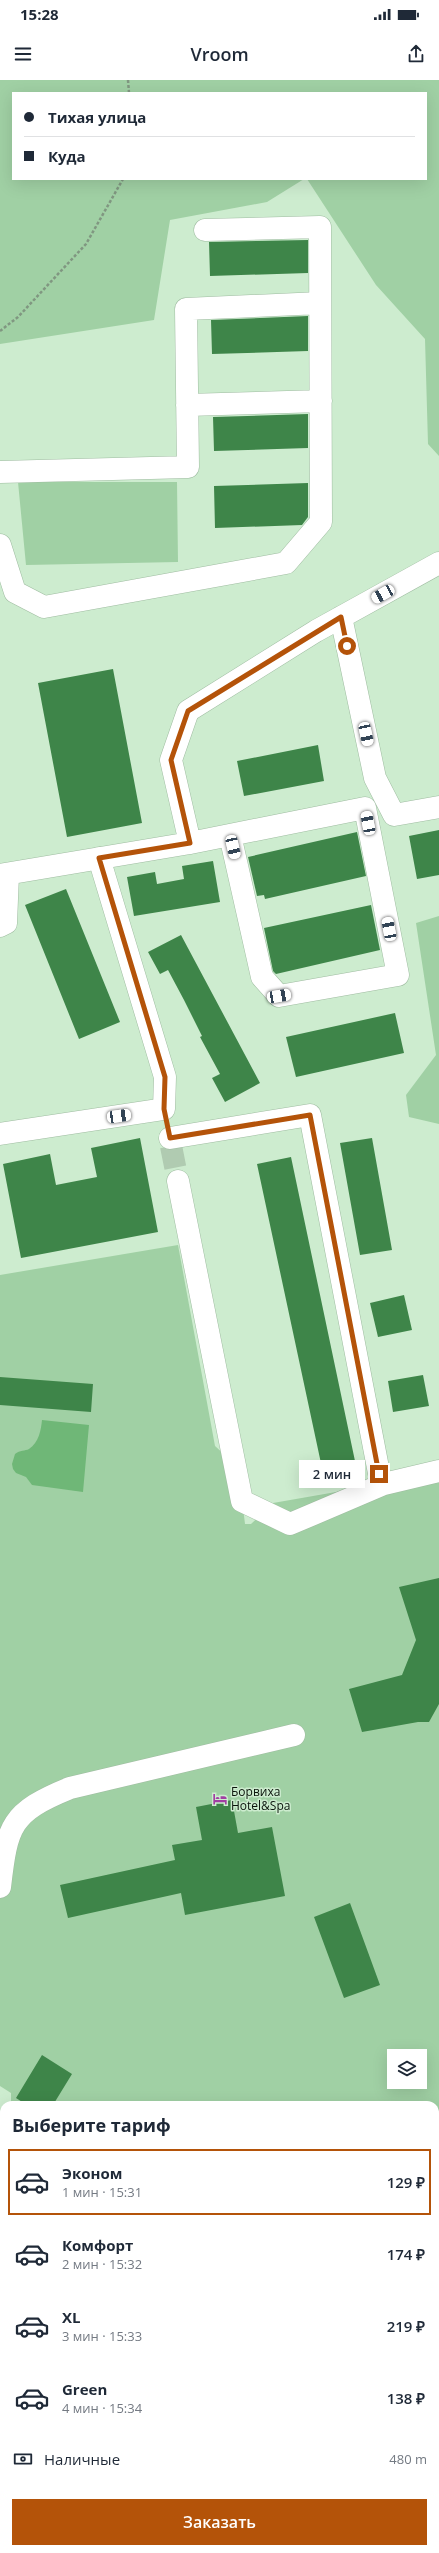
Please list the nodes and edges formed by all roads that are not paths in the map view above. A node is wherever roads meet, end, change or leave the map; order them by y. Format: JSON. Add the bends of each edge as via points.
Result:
{"nodes":[{"id":1,"x":205,"y":230,"type":"dead end"},
{"id":2,"x":320,"y":303,"type":"junction"},
{"id":3,"x":321,"y":401,"type":"junction"},
{"id":4,"x":187,"y":405,"type":"junction"},
{"id":5,"x":0,"y":472,"type":"edge"},
{"id":6,"x":0,"y":541,"type":"edge"},
{"id":7,"x":439,"y":563,"type":"edge"},
{"id":8,"x":341,"y":617,"type":"junction"},
{"id":9,"x":439,"y":807,"type":"edge"},
{"id":10,"x":230,"y":835,"type":"junction"},
{"id":11,"x":190,"y":843,"type":"junction"},
{"id":12,"x":99,"y":858,"type":"junction"},
{"id":13,"x":4,"y":874,"type":"edge"},
{"id":14,"x":0,"y":926,"type":"edge"},
{"id":15,"x":164,"y":1109,"type":"junction"},
{"id":16,"x":0,"y":1134,"type":"edge"},
{"id":17,"x":178,"y":1181,"type":"tunnel mouth"},
{"id":18,"x":439,"y":1471,"type":"edge"},
{"id":19,"x":379,"y":1474,"type":"dead end"},
{"id":20,"x":294,"y":1734,"type":"dead end"},
{"id":21,"x":0,"y":1887,"type":"edge"}],
"edges":[{"from":1,"to":2,"type":"street","via":[[320,227]]},
{"from":2,"to":3,"type":"street"},
{"from":2,"to":4,"type":"street","via":[[186,309]]},
{"from":3,"to":4,"type":"street"},
{"from":3,"to":6,"type":"street","via":[[321,522],[286,563],[44,607],[15,592]]},
{"from":4,"to":5,"type":"street","via":[[188,467]]},
{"from":7,"to":8,"type":"street"},
{"from":8,"to":9,"type":"street","via":[[375,778],[394,815]]},
{"from":8,"to":11,"type":"street","via":[[188,711],[171,760]]},
{"from":10,"to":10,"type":"street","via":[[365,808],[398,975],[279,996],[262,977]]},
{"from":10,"to":11,"type":"street"},
{"from":11,"to":12,"type":"street"},
{"from":12,"to":13,"type":"street"},
{"from":12,"to":15,"type":"street","via":[[165,1077]]},
{"from":13,"to":14,"type":"street","via":[[6,923]]},
{"from":15,"to":16,"type":"street"},
{"from":15,"to":19,"type":"street","via":[[171,1142],[310,1115]]},
{"from":17,"to":18,"type":"street","via":[[242,1501],[290,1524],[384,1484]]},
{"from":20,"to":21,"type":"street","via":[[70,1788],[48,1797],[27,1809],[11,1829],[3,1856]]}]}
